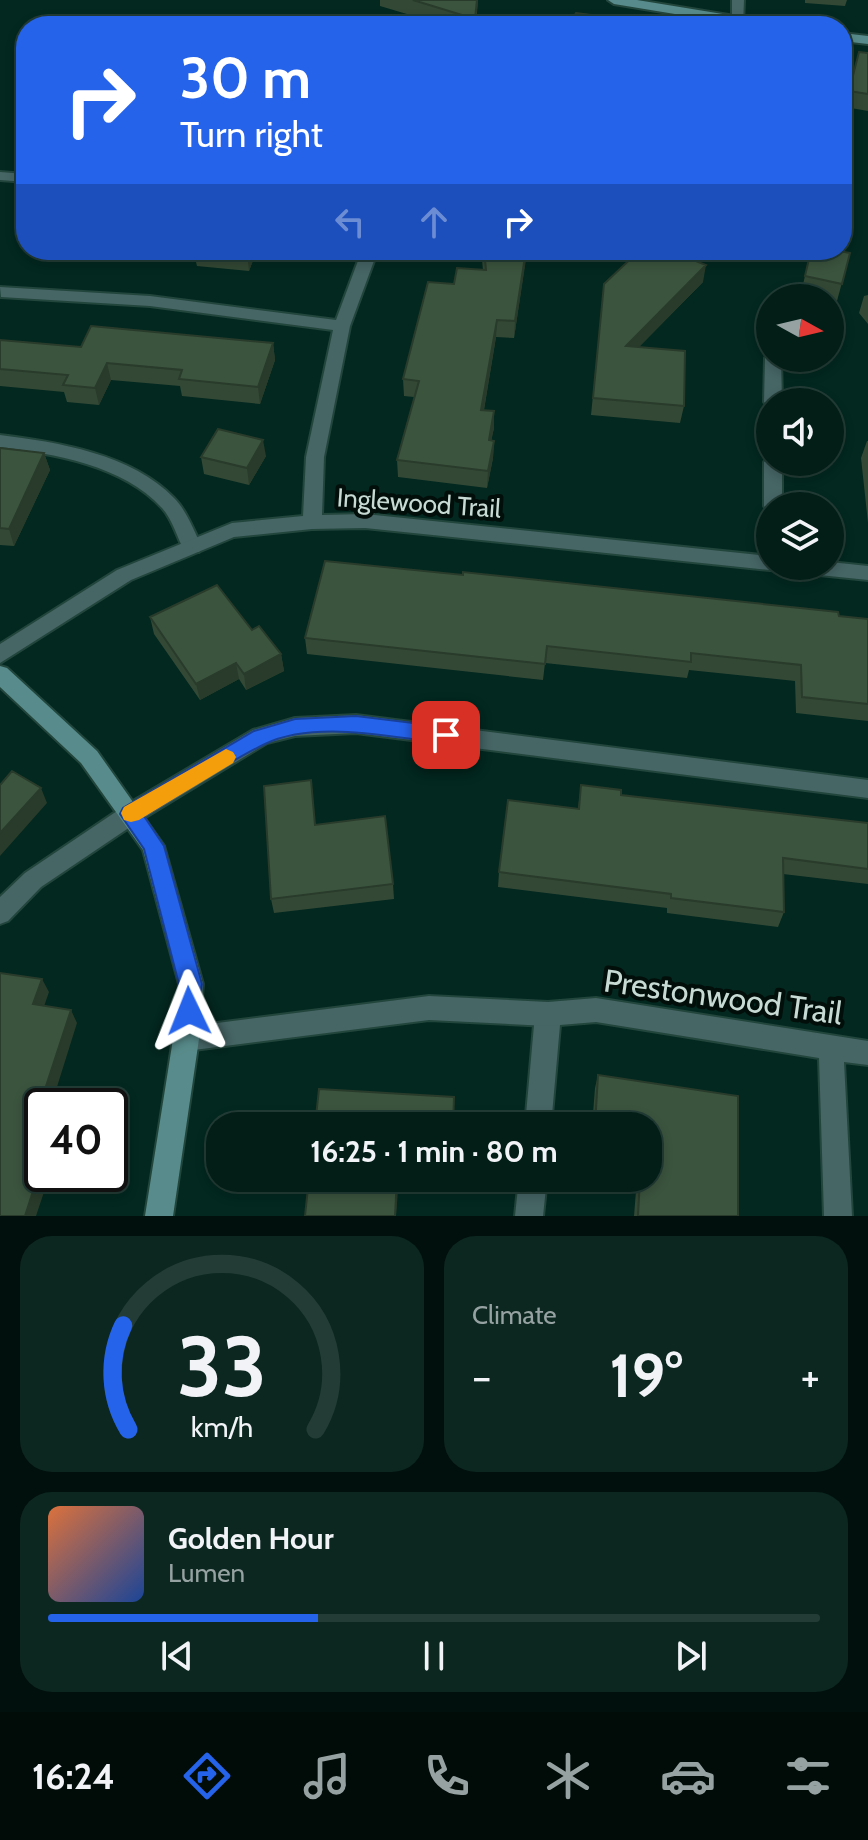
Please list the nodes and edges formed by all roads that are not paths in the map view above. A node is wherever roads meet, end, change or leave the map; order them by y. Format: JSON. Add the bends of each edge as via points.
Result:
{"nodes":[{"id":1,"x":614,"y":0,"type":"edge"},
{"id":2,"x":708,"y":16,"type":"edge"},
{"id":3,"x":366,"y":260,"type":"edge"},
{"id":4,"x":1,"y":292,"type":"edge"},
{"id":5,"x":342,"y":326,"type":"junction"},
{"id":6,"x":0,"y":441,"type":"edge"},
{"id":7,"x":312,"y":522,"type":"junction"},
{"id":8,"x":192,"y":547,"type":"junction"},
{"id":9,"x":756,"y":562,"type":"edge"},
{"id":10,"x":844,"y":571,"type":"edge"},
{"id":11,"x":868,"y":573,"type":"edge"},
{"id":12,"x":0,"y":655,"type":"edge"},
{"id":13,"x":0,"y":674,"type":"edge"},
{"id":14,"x":868,"y":789,"type":"edge"},
{"id":15,"x":131,"y":814,"type":"junction"},
{"id":16,"x":0,"y":913,"type":"edge"},
{"id":17,"x":548,"y":1014,"type":"junction"},
{"id":18,"x":186,"y":1039,"type":"junction"},
{"id":19,"x":831,"y":1048,"type":"junction"},
{"id":20,"x":868,"y":1053,"type":"edge"},
{"id":21,"x":539,"y":1112,"type":"edge"},
{"id":22,"x":532,"y":1192,"type":"edge"},
{"id":23,"x":159,"y":1216,"type":"edge"},
{"id":24,"x":529,"y":1216,"type":"edge"},
{"id":25,"x":838,"y":1216,"type":"edge"}],
"edges":[{"from":1,"to":2,"type":"street"},
{"from":3,"to":5,"type":"street"},
{"from":4,"to":5,"type":"street","via":[[150,301]]},
{"from":5,"to":7,"type":"street","via":[[315,457]]},
{"from":6,"to":8,"type":"street","via":[[42,446],[133,477],[168,503]]},
{"from":7,"to":8,"type":"street","name":"Inglewood Trail","via":[[232,530]]},
{"from":7,"to":9,"type":"street","name":"Inglewood Trail","via":[[365,521]]},
{"from":8,"to":12,"type":"street","name":"Inglewood Trail","via":[[124,575]]},
{"from":10,"to":11,"type":"street"},
{"from":13,"to":15,"type":"street","via":[[89,757]]},
{"from":14,"to":15,"type":"street","via":[[356,724],[295,727],[261,736]]},
{"from":15,"to":16,"type":"street","via":[[33,880]]},
{"from":15,"to":18,"type":"street","via":[[153,846],[191,984]]},
{"from":17,"to":18,"type":"street","name":"Prestonwood Trail","via":[[429,1008]]},
{"from":17,"to":19,"type":"street","name":"Prestonwood Trail","via":[[596,1010]]},
{"from":17,"to":21,"type":"street"},
{"from":18,"to":23,"type":"street"},
{"from":19,"to":20,"type":"street","name":"Prestonwood Trail"},
{"from":19,"to":25,"type":"street"},
{"from":22,"to":24,"type":"street"}]}
